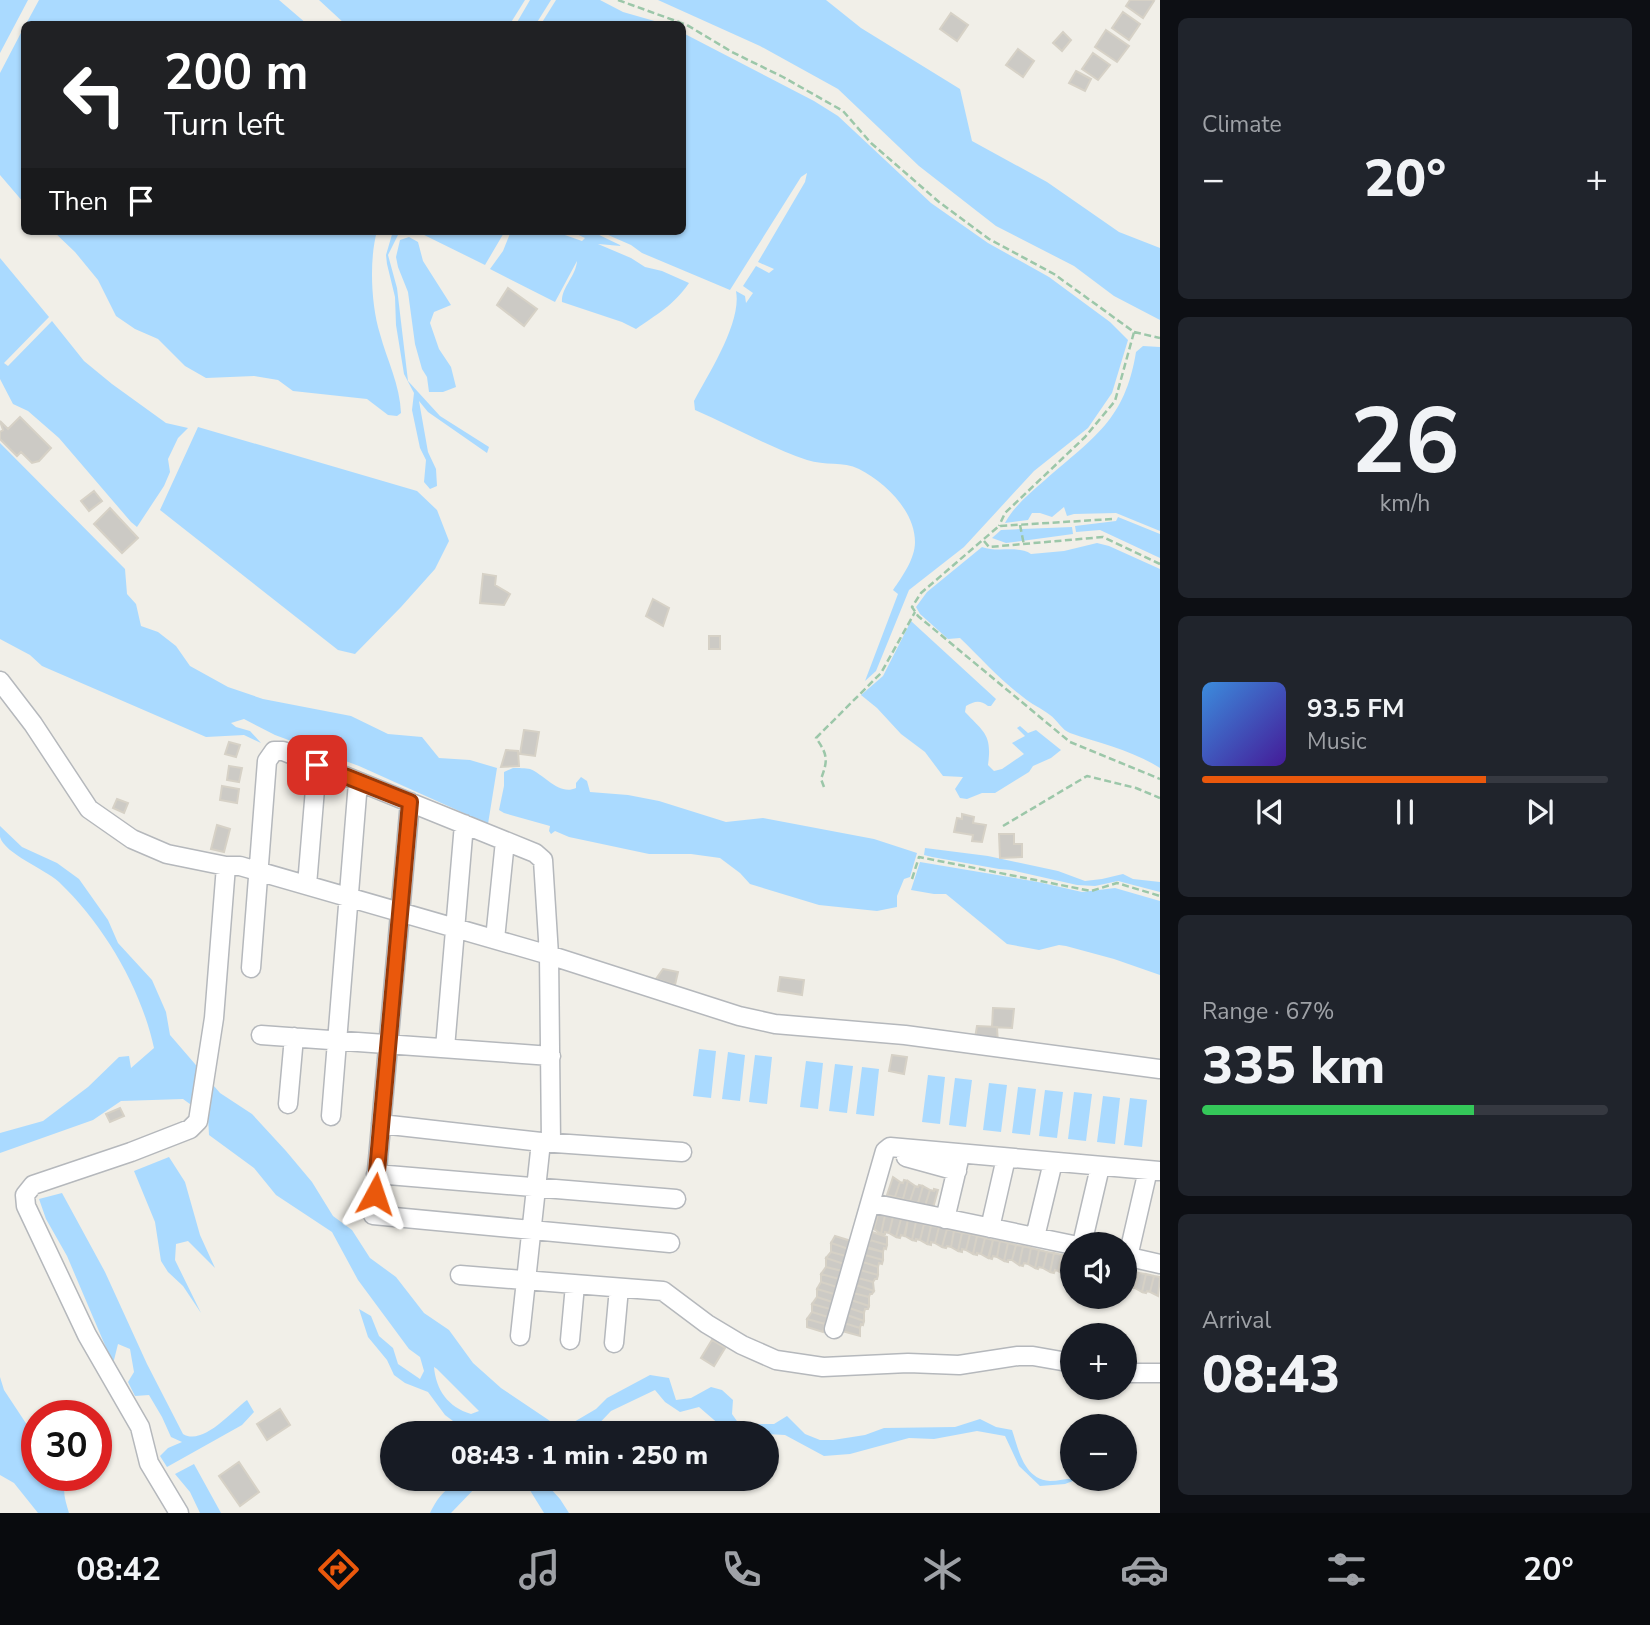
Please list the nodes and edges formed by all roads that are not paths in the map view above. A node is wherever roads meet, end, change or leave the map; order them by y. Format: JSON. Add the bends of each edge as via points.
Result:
{"nodes":[{"id":1,"x":0,"y":681,"type":"edge"},
{"id":2,"x":317,"y":765,"type":"junction"},
{"id":3,"x":358,"y":782,"type":"junction"},
{"id":4,"x":410,"y":802,"type":"junction"},
{"id":5,"x":464,"y":824,"type":"junction"},
{"id":6,"x":505,"y":841,"type":"junction"},
{"id":7,"x":226,"y":866,"type":"junction"},
{"id":8,"x":258,"y":871,"type":"junction"},
{"id":9,"x":307,"y":885,"type":"junction"},
{"id":10,"x":350,"y":897,"type":"junction"},
{"id":11,"x":400,"y":912,"type":"junction"},
{"id":12,"x":455,"y":927,"type":"junction"},
{"id":13,"x":495,"y":939,"type":"junction"},
{"id":14,"x":549,"y":955,"type":"junction"},
{"id":15,"x":251,"y":968,"type":"dead end"},
{"id":16,"x":261,"y":1035,"type":"dead end"},
{"id":17,"x":294,"y":1037,"type":"junction"},
{"id":18,"x":338,"y":1040,"type":"junction"},
{"id":19,"x":388,"y":1044,"type":"junction"},
{"id":20,"x":445,"y":1048,"type":"junction"},
{"id":21,"x":551,"y":1056,"type":"junction"},
{"id":22,"x":1160,"y":1069,"type":"edge"},
{"id":23,"x":288,"y":1104,"type":"dead end"},
{"id":24,"x":331,"y":1116,"type":"dead end"},
{"id":25,"x":381,"y":1124,"type":"junction"},
{"id":26,"x":546,"y":1142,"type":"junction"},
{"id":27,"x":682,"y":1152,"type":"dead end"},
{"id":28,"x":1006,"y":1158,"type":"junction"},
{"id":29,"x":959,"y":1162,"type":"junction"},
{"id":30,"x":1053,"y":1162,"type":"junction"},
{"id":31,"x":1100,"y":1167,"type":"junction"},
{"id":32,"x":1154,"y":1171,"type":"edge"},
{"id":33,"x":376,"y":1174,"type":"junction"},
{"id":34,"x":536,"y":1187,"type":"junction"},
{"id":35,"x":676,"y":1199,"type":"dead end"},
{"id":36,"x":871,"y":1203,"type":"junction"},
{"id":37,"x":945,"y":1219,"type":"junction"},
{"id":38,"x":990,"y":1228,"type":"junction"},
{"id":39,"x":531,"y":1230,"type":"junction"},
{"id":40,"x":1085,"y":1232,"type":"edge"},
{"id":41,"x":1134,"y":1232,"type":"edge"},
{"id":42,"x":1035,"y":1237,"type":"junction"},
{"id":43,"x":1060,"y":1242,"type":"edge"},
{"id":44,"x":670,"y":1243,"type":"dead end"},
{"id":45,"x":1137,"y":1259,"type":"edge"},
{"id":46,"x":1160,"y":1264,"type":"edge"},
{"id":47,"x":460,"y":1275,"type":"dead end"},
{"id":48,"x":526,"y":1280,"type":"junction"},
{"id":49,"x":575,"y":1284,"type":"junction"},
{"id":50,"x":619,"y":1288,"type":"junction"},
{"id":51,"x":834,"y":1329,"type":"dead end"},
{"id":52,"x":520,"y":1336,"type":"dead end"},
{"id":53,"x":570,"y":1340,"type":"dead end"},
{"id":54,"x":614,"y":1343,"type":"dead end"},
{"id":55,"x":1060,"y":1361,"type":"edge"},
{"id":56,"x":1137,"y":1373,"type":"edge"},
{"id":57,"x":1160,"y":1373,"type":"edge"},
{"id":58,"x":180,"y":1513,"type":"edge"}],
"edges":[{"from":1,"to":7,"type":"street","via":[[89,809],[132,839],[167,854]]},
{"from":2,"to":3,"type":"street"},
{"from":2,"to":8,"type":"street","via":[[280,751],[268,758]]},
{"from":2,"to":9,"type":"street"},
{"from":3,"to":4,"type":"street"},
{"from":3,"to":10,"type":"street"},
{"from":4,"to":5,"type":"street"},
{"from":4,"to":11,"type":"street"},
{"from":5,"to":6,"type":"street"},
{"from":5,"to":12,"type":"street"},
{"from":6,"to":13,"type":"street"},
{"from":6,"to":14,"type":"street","via":[[543,860]]},
{"from":7,"to":8,"type":"street"},
{"from":7,"to":58,"type":"street","via":[[200,1117],[190,1129],[33,1185],[25,1195],[26,1206],[87,1335],[140,1427],[149,1463]]},
{"from":8,"to":9,"type":"street"},
{"from":8,"to":15,"type":"street"},
{"from":9,"to":10,"type":"street"},
{"from":10,"to":11,"type":"street"},
{"from":10,"to":18,"type":"street"},
{"from":11,"to":12,"type":"street"},
{"from":11,"to":19,"type":"street"},
{"from":12,"to":13,"type":"street"},
{"from":12,"to":20,"type":"street"},
{"from":13,"to":14,"type":"street"},
{"from":14,"to":21,"type":"street"},
{"from":14,"to":22,"type":"street","via":[[775,1024],[905,1035]]},
{"from":16,"to":17,"type":"street"},
{"from":17,"to":18,"type":"street"},
{"from":17,"to":23,"type":"street"},
{"from":18,"to":19,"type":"street"},
{"from":18,"to":24,"type":"street"},
{"from":19,"to":20,"type":"street"},
{"from":19,"to":25,"type":"street"},
{"from":20,"to":21,"type":"street"},
{"from":21,"to":26,"type":"street"},
{"from":25,"to":26,"type":"street"},
{"from":25,"to":33,"type":"street"},
{"from":26,"to":27,"type":"street"},
{"from":26,"to":34,"type":"street"},
{"from":28,"to":29,"type":"street"},
{"from":28,"to":30,"type":"street"},
{"from":28,"to":38,"type":"street"},
{"from":29,"to":36,"type":"street","via":[[890,1147]]},
{"from":29,"to":37,"type":"street"},
{"from":30,"to":31,"type":"street"},
{"from":30,"to":42,"type":"street"},
{"from":31,"to":32,"type":"street"},
{"from":31,"to":40,"type":"street"},
{"from":32,"to":41,"type":"street"},
{"from":33,"to":34,"type":"street"},
{"from":33,"to":39,"type":"street","via":[[373,1215]]},
{"from":34,"to":35,"type":"street"},
{"from":34,"to":39,"type":"street"},
{"from":36,"to":37,"type":"street"},
{"from":36,"to":51,"type":"street"},
{"from":37,"to":38,"type":"street"},
{"from":38,"to":42,"type":"street"},
{"from":39,"to":44,"type":"street"},
{"from":39,"to":48,"type":"street"},
{"from":42,"to":43,"type":"street"},
{"from":45,"to":46,"type":"street"},
{"from":47,"to":48,"type":"street"},
{"from":48,"to":49,"type":"street"},
{"from":48,"to":52,"type":"street"},
{"from":49,"to":50,"type":"street"},
{"from":49,"to":53,"type":"street"},
{"from":50,"to":54,"type":"street"},
{"from":50,"to":55,"type":"street","via":[[663,1292],[730,1338],[776,1360],[822,1367],[959,1365],[1018,1356]]},
{"from":56,"to":57,"type":"street"}]}
